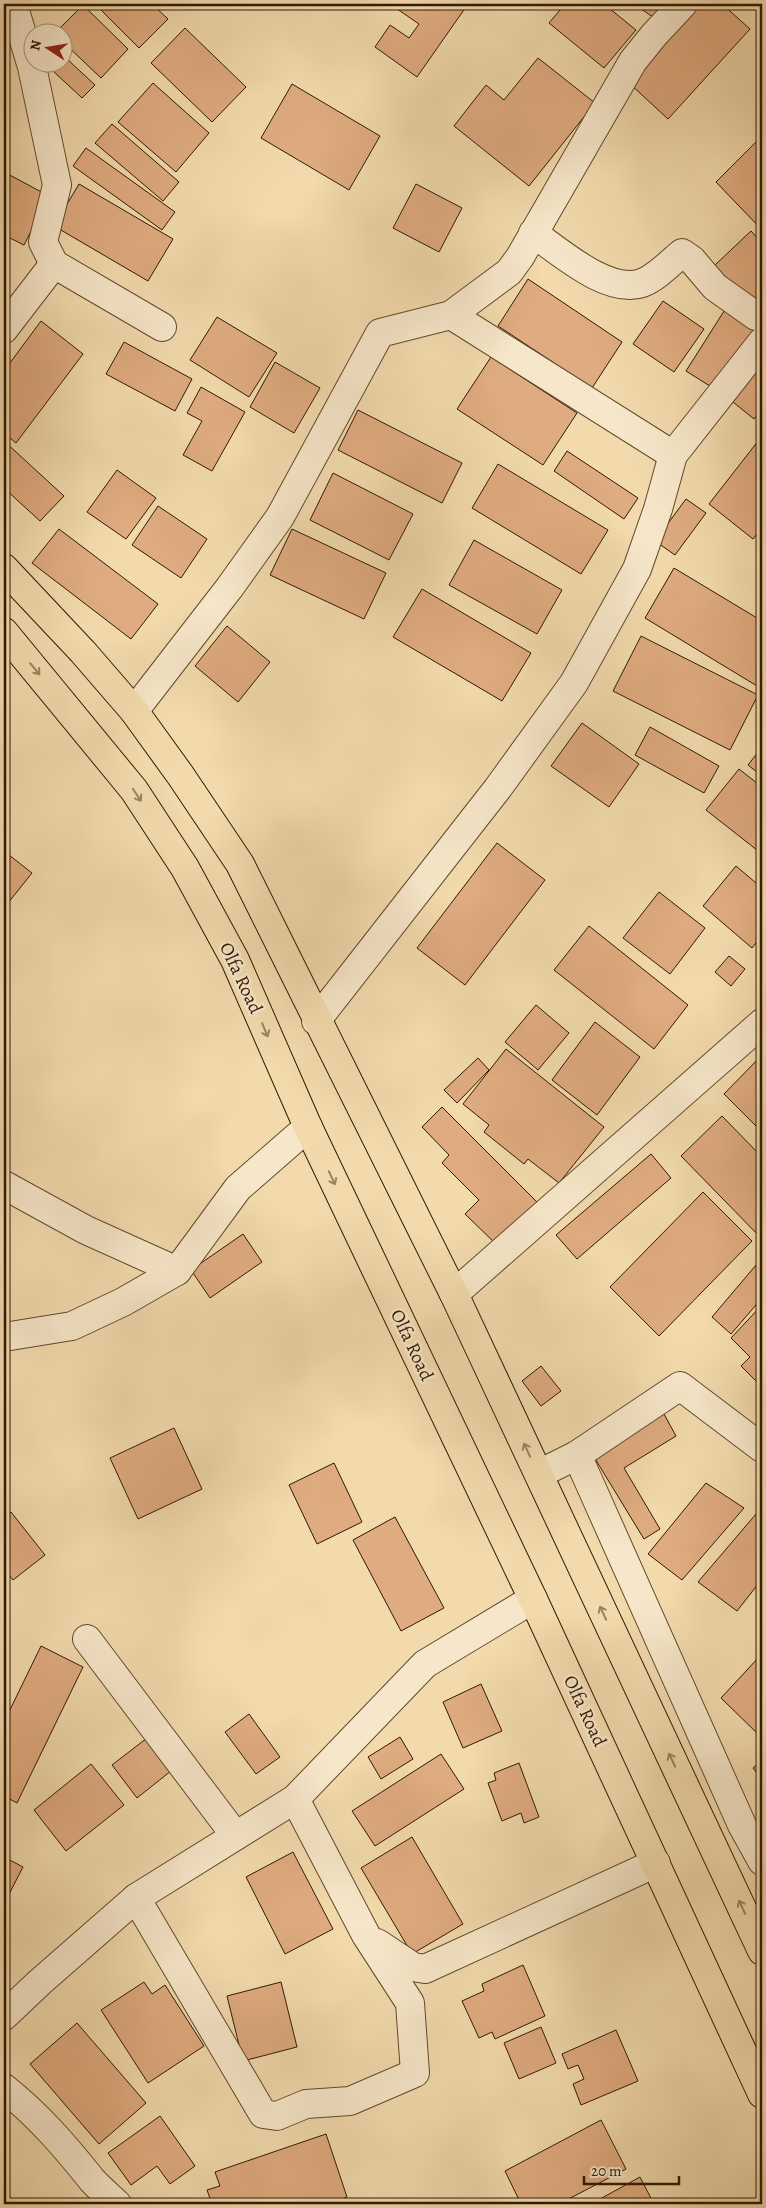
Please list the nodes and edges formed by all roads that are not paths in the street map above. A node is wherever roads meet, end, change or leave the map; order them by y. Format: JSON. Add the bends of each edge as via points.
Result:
{"nodes":[{"id":1,"x":13,"y":4,"type":"edge"},
{"id":2,"x":683,"y":4,"type":"edge"},
{"id":3,"x":533,"y":234,"type":"junction"},
{"id":4,"x":54,"y":264,"type":"junction"},
{"id":5,"x":451,"y":315,"type":"junction"},
{"id":6,"x":762,"y":317,"type":"edge"},
{"id":7,"x":162,"y":327,"type":"dead end"},
{"id":8,"x":4,"y":329,"type":"edge"},
{"id":9,"x":762,"y":342,"type":"edge"},
{"id":10,"x":673,"y":455,"type":"junction"},
{"id":11,"x":4,"y":568,"type":"edge"},
{"id":12,"x":4,"y":632,"type":"edge"},
{"id":13,"x":134,"y":711,"type":"junction"},
{"id":14,"x":316,"y":1021,"type":"junction"},
{"id":15,"x":762,"y":1023,"type":"edge"},
{"id":16,"x":308,"y":1127,"type":"junction"},
{"id":17,"x":4,"y":1185,"type":"edge"},
{"id":18,"x":177,"y":1271,"type":"junction"},
{"id":19,"x":454,"y":1294,"type":"junction"},
{"id":20,"x":4,"y":1337,"type":"edge"},
{"id":21,"x":762,"y":1448,"type":"edge"},
{"id":22,"x":577,"y":1455,"type":"junction"},
{"id":23,"x":538,"y":1474,"type":"junction"},
{"id":24,"x":533,"y":1599,"type":"junction"},
{"id":25,"x":87,"y":1639,"type":"dead end"},
{"id":26,"x":295,"y":1799,"type":"junction"},
{"id":27,"x":236,"y":1836,"type":"junction"},
{"id":28,"x":762,"y":1861,"type":"edge"},
{"id":29,"x":656,"y":1863,"type":"junction"},
{"id":30,"x":136,"y":1898,"type":"junction"},
{"id":31,"x":366,"y":1935,"type":"junction"},
{"id":32,"x":762,"y":1951,"type":"edge"},
{"id":33,"x":4,"y":2016,"type":"edge"},
{"id":34,"x":4,"y":2088,"type":"edge"},
{"id":35,"x":762,"y":2094,"type":"edge"},
{"id":36,"x":117,"y":2204,"type":"edge"}],
"edges":[{"from":1,"to":4,"type":"street","via":[[32,67],[58,185],[43,242]]},
{"from":2,"to":3,"type":"street","via":[[633,61]]},
{"from":3,"to":5,"type":"street","via":[[509,272]]},
{"from":3,"to":6,"type":"street","via":[[598,277],[624,286],[642,283],[682,253],[715,287]]},
{"from":4,"to":7,"type":"street"},
{"from":4,"to":8,"type":"street"},
{"from":5,"to":10,"type":"street"},
{"from":5,"to":13,"type":"street","via":[[380,333],[280,517]]},
{"from":9,"to":10,"type":"street"},
{"from":10,"to":14,"type":"street","via":[[637,569],[574,683],[498,788]]},
{"from":11,"to":13,"type":"main road"},
{"from":12,"to":16,"type":"main road","name":"Olfa Road","one_way":true,"via":[[134,790],[185,868],[235,960]]},
{"from":13,"to":14,"type":"main road","via":[[240,864]]},
{"from":14,"to":19,"type":"main road"},
{"from":15,"to":19,"type":"street"},
{"from":16,"to":18,"type":"street","via":[[238,1188]]},
{"from":16,"to":24,"type":"main road","name":"Olfa Road","one_way":true},
{"from":17,"to":18,"type":"street","via":[[86,1230]]},
{"from":18,"to":20,"type":"street","via":[[72,1326]]},
{"from":23,"to":19,"type":"main road","one_way":true},
{"from":21,"to":22,"type":"street","via":[[680,1386]]},
{"from":22,"to":23,"type":"street"},
{"from":22,"to":28,"type":"street","via":[[742,1825]]},
{"from":32,"to":23,"type":"main road","one_way":true},
{"from":24,"to":26,"type":"street","via":[[425,1664]]},
{"from":24,"to":29,"type":"main road","name":"Olfa Road"},
{"from":25,"to":27,"type":"street"},
{"from":26,"to":27,"type":"street"},
{"from":26,"to":31,"type":"street"},
{"from":27,"to":30,"type":"street"},
{"from":29,"to":31,"type":"street","via":[[425,1969],[413,1967]]},
{"from":29,"to":35,"type":"main road","name":"Olfa Road"},
{"from":30,"to":31,"type":"street","via":[[263,2114],[277,2116],[306,2104],[350,2101],[415,2073],[410,2003]]},
{"from":30,"to":33,"type":"street"},
{"from":34,"to":36,"type":"street","via":[[70,2150],[93,2181]]}]}
